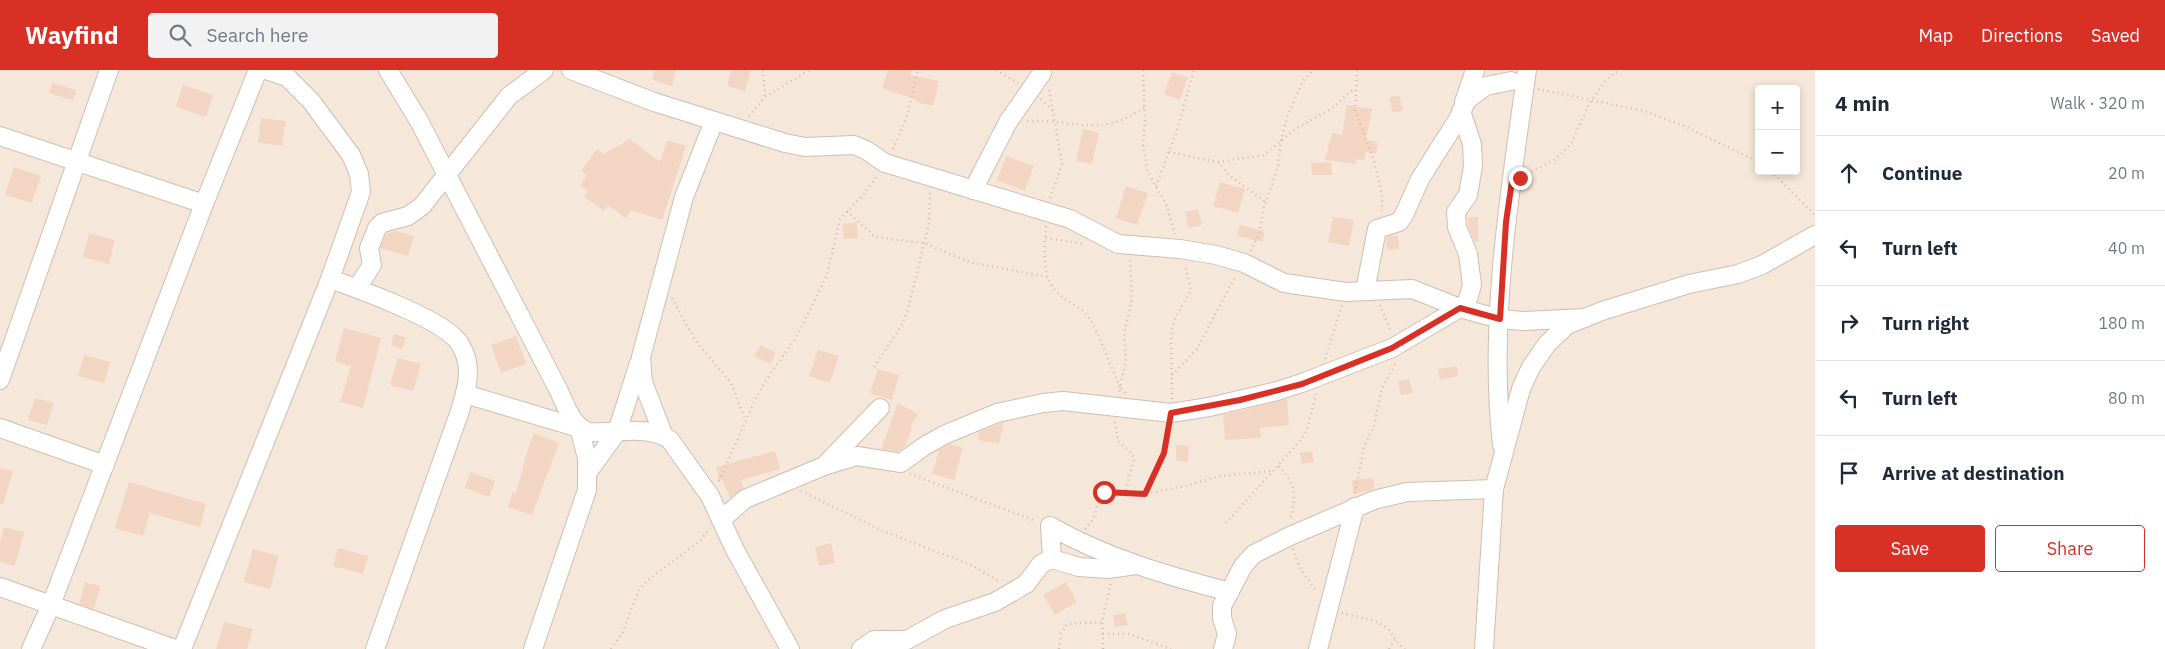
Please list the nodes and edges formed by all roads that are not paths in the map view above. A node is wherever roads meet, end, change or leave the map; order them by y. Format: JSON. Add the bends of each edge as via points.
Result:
{"nodes":[{"id":1,"x":109,"y":70,"type":"edge"},
{"id":2,"x":258,"y":70,"type":"edge"},
{"id":3,"x":266,"y":70,"type":"edge"},
{"id":4,"x":388,"y":70,"type":"edge"},
{"id":5,"x":544,"y":70,"type":"edge"},
{"id":6,"x":571,"y":70,"type":"edge"},
{"id":7,"x":1475,"y":70,"type":"edge"},
{"id":8,"x":1042,"y":73,"type":"road end"},
{"id":9,"x":291,"y":74,"type":"edge"},
{"id":10,"x":1515,"y":77,"type":"edge"},
{"id":11,"x":1462,"y":108,"type":"junction"},
{"id":12,"x":714,"y":121,"type":"junction"},
{"id":13,"x":0,"y":136,"type":"edge"},
{"id":14,"x":77,"y":162,"type":"junction"},
{"id":15,"x":446,"y":176,"type":"junction"},
{"id":16,"x":973,"y":190,"type":"junction"},
{"id":17,"x":204,"y":204,"type":"junction"},
{"id":18,"x":1815,"y":235,"type":"edge"},
{"id":19,"x":330,"y":280,"type":"junction"},
{"id":20,"x":357,"y":288,"type":"junction"},
{"id":21,"x":1370,"y":290,"type":"junction"},
{"id":22,"x":1460,"y":308,"type":"junction"},
{"id":23,"x":1585,"y":318,"type":"junction"},
{"id":24,"x":1500,"y":319,"type":"junction"},
{"id":25,"x":641,"y":357,"type":"junction"},
{"id":26,"x":0,"y":380,"type":"edge"},
{"id":27,"x":465,"y":394,"type":"junction"},
{"id":28,"x":880,"y":408,"type":"dead end"},
{"id":29,"x":0,"y":428,"type":"edge"},
{"id":30,"x":579,"y":428,"type":"junction"},
{"id":31,"x":617,"y":432,"type":"junction"},
{"id":32,"x":663,"y":434,"type":"junction"},
{"id":33,"x":1503,"y":453,"type":"junction"},
{"id":34,"x":105,"y":465,"type":"junction"},
{"id":35,"x":824,"y":466,"type":"junction"},
{"id":36,"x":588,"y":472,"type":"junction"},
{"id":37,"x":1494,"y":489,"type":"junction"},
{"id":38,"x":1356,"y":507,"type":"junction"},
{"id":39,"x":721,"y":520,"type":"junction"},
{"id":40,"x":1052,"y":559,"type":"junction"},
{"id":41,"x":1136,"y":565,"type":"junction"},
{"id":42,"x":0,"y":587,"type":"edge"},
{"id":43,"x":1230,"y":592,"type":"junction"},
{"id":44,"x":51,"y":605,"type":"junction"},
{"id":45,"x":31,"y":649,"type":"edge"},
{"id":46,"x":175,"y":649,"type":"edge"},
{"id":47,"x":182,"y":649,"type":"edge"},
{"id":48,"x":375,"y":649,"type":"edge"},
{"id":49,"x":533,"y":649,"type":"edge"},
{"id":50,"x":790,"y":649,"type":"edge"},
{"id":51,"x":861,"y":649,"type":"edge"},
{"id":52,"x":1223,"y":649,"type":"edge"},
{"id":53,"x":1318,"y":649,"type":"edge"},
{"id":54,"x":1484,"y":649,"type":"edge"}],
"edges":[{"from":1,"to":14,"type":"street"},
{"from":2,"to":17,"type":"street"},
{"from":3,"to":9,"type":"street"},
{"from":4,"to":15,"type":"street","via":[[419,121]]},
{"from":5,"to":15,"type":"street","via":[[509,96]]},
{"from":6,"to":12,"type":"street"},
{"from":7,"to":11,"type":"street"},
{"from":8,"to":16,"type":"street","via":[[1008,122]]},
{"from":9,"to":19,"type":"street","via":[[351,155],[359,174],[361,192]]},
{"from":10,"to":11,"type":"street","via":[[1474,93]]},
{"from":10,"to":24,"type":"street","via":[[1512,181]]},
{"from":11,"to":21,"type":"street","via":[[1420,179],[1404,215],[1399,222],[1379,228],[1375,233]]},
{"from":11,"to":22,"type":"street","via":[[1472,144],[1473,166],[1468,195],[1456,212],[1457,227],[1468,254],[1472,285],[1467,302]]},
{"from":12,"to":16,"type":"street","via":[[805,147],[854,145],[885,164]]},
{"from":12,"to":25,"type":"street","via":[[684,197]]},
{"from":13,"to":14,"type":"street"},
{"from":14,"to":17,"type":"street"},
{"from":14,"to":26,"type":"street"},
{"from":15,"to":20,"type":"street","via":[[422,206],[408,216],[377,228],[369,248],[372,265]]},
{"from":15,"to":30,"type":"street"},
{"from":16,"to":21,"type":"street","via":[[1084,226],[1118,244],[1180,249],[1244,263],[1284,283],[1346,292]]},
{"from":17,"to":34,"type":"street"},
{"from":18,"to":23,"type":"street","via":[[1762,265],[1738,274],[1689,284]]},
{"from":19,"to":20,"type":"street"},
{"from":19,"to":47,"type":"street"},
{"from":20,"to":27,"type":"street","via":[[436,324],[456,338],[467,360]]},
{"from":21,"to":22,"type":"street","via":[[1412,289]]},
{"from":22,"to":24,"type":"street"},
{"from":22,"to":35,"type":"street","via":[[1397,345],[1302,384],[1240,400],[1171,413],[1063,402],[1043,403],[997,413],[934,440],[904,462],[897,464],[857,456]]},
{"from":23,"to":24,"type":"street"},
{"from":23,"to":33,"type":"street","via":[[1556,333],[1531,367],[1521,389]]},
{"from":24,"to":33,"type":"street","via":[[1498,382]]},
{"from":25,"to":31,"type":"street"},
{"from":25,"to":32,"type":"street","via":[[643,382]]},
{"from":27,"to":30,"type":"street"},
{"from":27,"to":48,"type":"street"},
{"from":28,"to":35,"type":"street"},
{"from":29,"to":34,"type":"street"},
{"from":30,"to":31,"type":"street","via":[[588,432]]},
{"from":30,"to":36,"type":"street"},
{"from":31,"to":32,"type":"street"},
{"from":31,"to":36,"type":"street"},
{"from":32,"to":39,"type":"street","via":[[710,496]]},
{"from":33,"to":37,"type":"street"},
{"from":34,"to":44,"type":"street"},
{"from":35,"to":39,"type":"street","via":[[744,499]]},
{"from":36,"to":49,"type":"street","via":[[588,490]]},
{"from":37,"to":38,"type":"street","via":[[1407,492]]},
{"from":37,"to":54,"type":"street"},
{"from":38,"to":43,"type":"street","via":[[1254,554],[1243,566]]},
{"from":38,"to":53,"type":"street"},
{"from":39,"to":50,"type":"street"},
{"from":40,"to":41,"type":"street","via":[[1079,567],[1114,569]]},
{"from":40,"to":41,"type":"street","via":[[1050,526],[1076,541]]},
{"from":40,"to":51,"type":"street","via":[[1041,564],[1026,584],[1009,595],[946,619],[917,636],[898,641],[874,640]]},
{"from":41,"to":43,"type":"street"},
{"from":42,"to":44,"type":"street"},
{"from":43,"to":52,"type":"street","via":[[1221,612],[1228,634]]},
{"from":44,"to":45,"type":"street"},
{"from":44,"to":46,"type":"street"}]}
